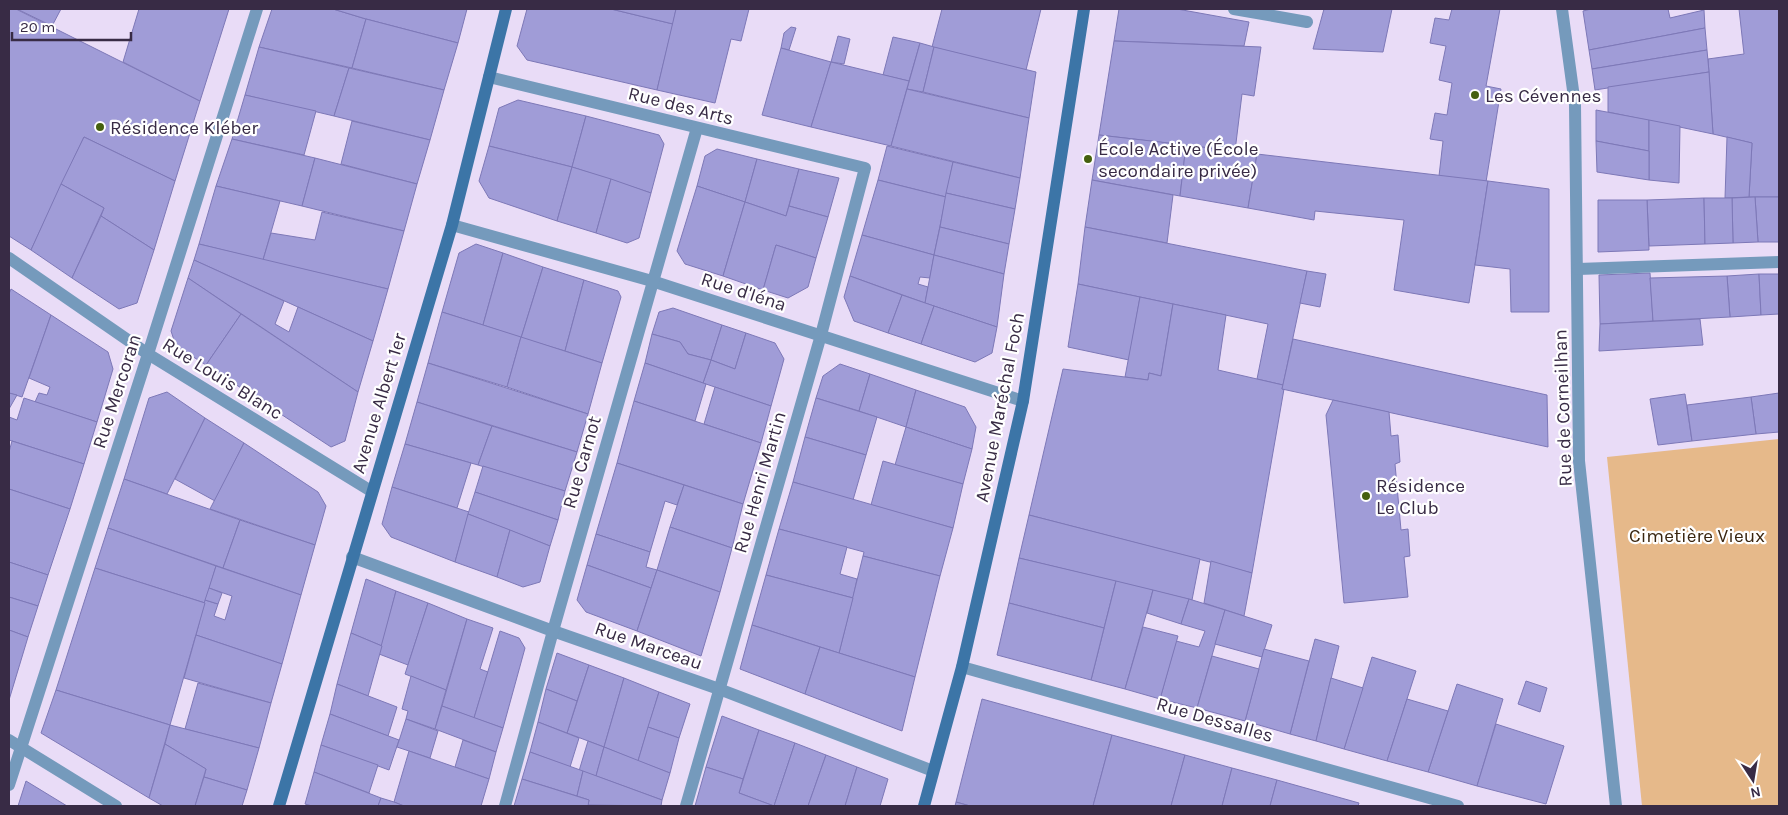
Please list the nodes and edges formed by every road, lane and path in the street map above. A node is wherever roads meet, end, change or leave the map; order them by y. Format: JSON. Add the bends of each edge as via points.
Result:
{"nodes":[{"id":1,"x":257,"y":9,"type":"edge"},
{"id":2,"x":506,"y":9,"type":"edge"},
{"id":3,"x":1084,"y":9,"type":"edge"},
{"id":4,"x":1234,"y":9,"type":"edge"},
{"id":5,"x":1562,"y":9,"type":"edge"},
{"id":6,"x":1307,"y":22,"type":"dead end"},
{"id":7,"x":489,"y":77,"type":"junction"},
{"id":8,"x":697,"y":128,"type":"junction"},
{"id":9,"x":865,"y":168,"type":"joint"},
{"id":10,"x":452,"y":225,"type":"junction"},
{"id":11,"x":9,"y":258,"type":"edge"},
{"id":12,"x":1779,"y":262,"type":"edge"},
{"id":13,"x":1578,"y":269,"type":"junction"},
{"id":14,"x":652,"y":281,"type":"junction"},
{"id":15,"x":821,"y":335,"type":"junction"},
{"id":16,"x":148,"y":354,"type":"junction"},
{"id":17,"x":1023,"y":401,"type":"junction"},
{"id":18,"x":371,"y":491,"type":"junction"},
{"id":19,"x":352,"y":557,"type":"junction"},
{"id":20,"x":553,"y":631,"type":"junction"},
{"id":21,"x":962,"y":668,"type":"junction"},
{"id":22,"x":719,"y":689,"type":"junction"},
{"id":23,"x":9,"y":740,"type":"edge"},
{"id":24,"x":21,"y":748,"type":"junction"},
{"id":25,"x":933,"y":770,"type":"junction"},
{"id":26,"x":9,"y":785,"type":"edge"},
{"id":27,"x":116,"y":806,"type":"edge"},
{"id":28,"x":279,"y":806,"type":"edge"},
{"id":29,"x":505,"y":806,"type":"edge"},
{"id":30,"x":686,"y":806,"type":"edge"},
{"id":31,"x":924,"y":806,"type":"edge"},
{"id":32,"x":1458,"y":806,"type":"edge"},
{"id":33,"x":1616,"y":806,"type":"edge"}],
"edges":[{"from":1,"to":16,"type":"street","name":"Rue Mercoran"},
{"from":2,"to":7,"type":"main road","name":"Avenue Albert 1er"},
{"from":3,"to":17,"type":"main road","name":"Avenue Maréchal Foch"},
{"from":4,"to":6,"type":"street"},
{"from":5,"to":13,"type":"street","name":"Rue de Corneilhan","via":[[1575,105]]},
{"from":7,"to":8,"type":"street","name":"Rue des Arts"},
{"from":7,"to":10,"type":"main road","name":"Avenue Albert 1er"},
{"from":8,"to":9,"type":"street","name":"Rue des Arts"},
{"from":8,"to":14,"type":"street","name":"Rue Carnot"},
{"from":9,"to":15,"type":"street","name":"Rue Henri Martin"},
{"from":10,"to":14,"type":"street","name":"Rue d'Iéna"},
{"from":10,"to":18,"type":"main road","name":"Avenue Albert 1er"},
{"from":11,"to":16,"type":"street","name":"Rue Louis Blanc"},
{"from":12,"to":13,"type":"street"},
{"from":13,"to":33,"type":"street","name":"Rue de Corneilhan","via":[[1579,461]]},
{"from":14,"to":15,"type":"street","name":"Rue d'Iéna"},
{"from":14,"to":20,"type":"street","name":"Rue Carnot"},
{"from":15,"to":17,"type":"street","name":"Rue d'Iéna"},
{"from":15,"to":22,"type":"street","name":"Rue Henri Martin"},
{"from":16,"to":18,"type":"street","name":"Rue Louis Blanc"},
{"from":16,"to":24,"type":"street","name":"Rue Mercoran"},
{"from":17,"to":21,"type":"main road","name":"Avenue Maréchal Foch"},
{"from":18,"to":19,"type":"main road","name":"Avenue Albert 1er"},
{"from":19,"to":20,"type":"street","name":"Rue Marceau"},
{"from":19,"to":28,"type":"main road","name":"Avenue Albert 1er"},
{"from":20,"to":22,"type":"street","name":"Rue Marceau"},
{"from":20,"to":29,"type":"street","name":"Rue Carnot"},
{"from":21,"to":25,"type":"main road","name":"Avenue Maréchal Foch"},
{"from":21,"to":32,"type":"street","name":"Rue Dessalles"},
{"from":22,"to":25,"type":"street","name":"Rue Marceau"},
{"from":22,"to":30,"type":"street","name":"Rue Henri Martin"},
{"from":23,"to":24,"type":"street"},
{"from":24,"to":26,"type":"street","name":"Rue Mercoran"},
{"from":24,"to":27,"type":"street"},
{"from":25,"to":31,"type":"main road","name":"Avenue Maréchal Foch"}]}
